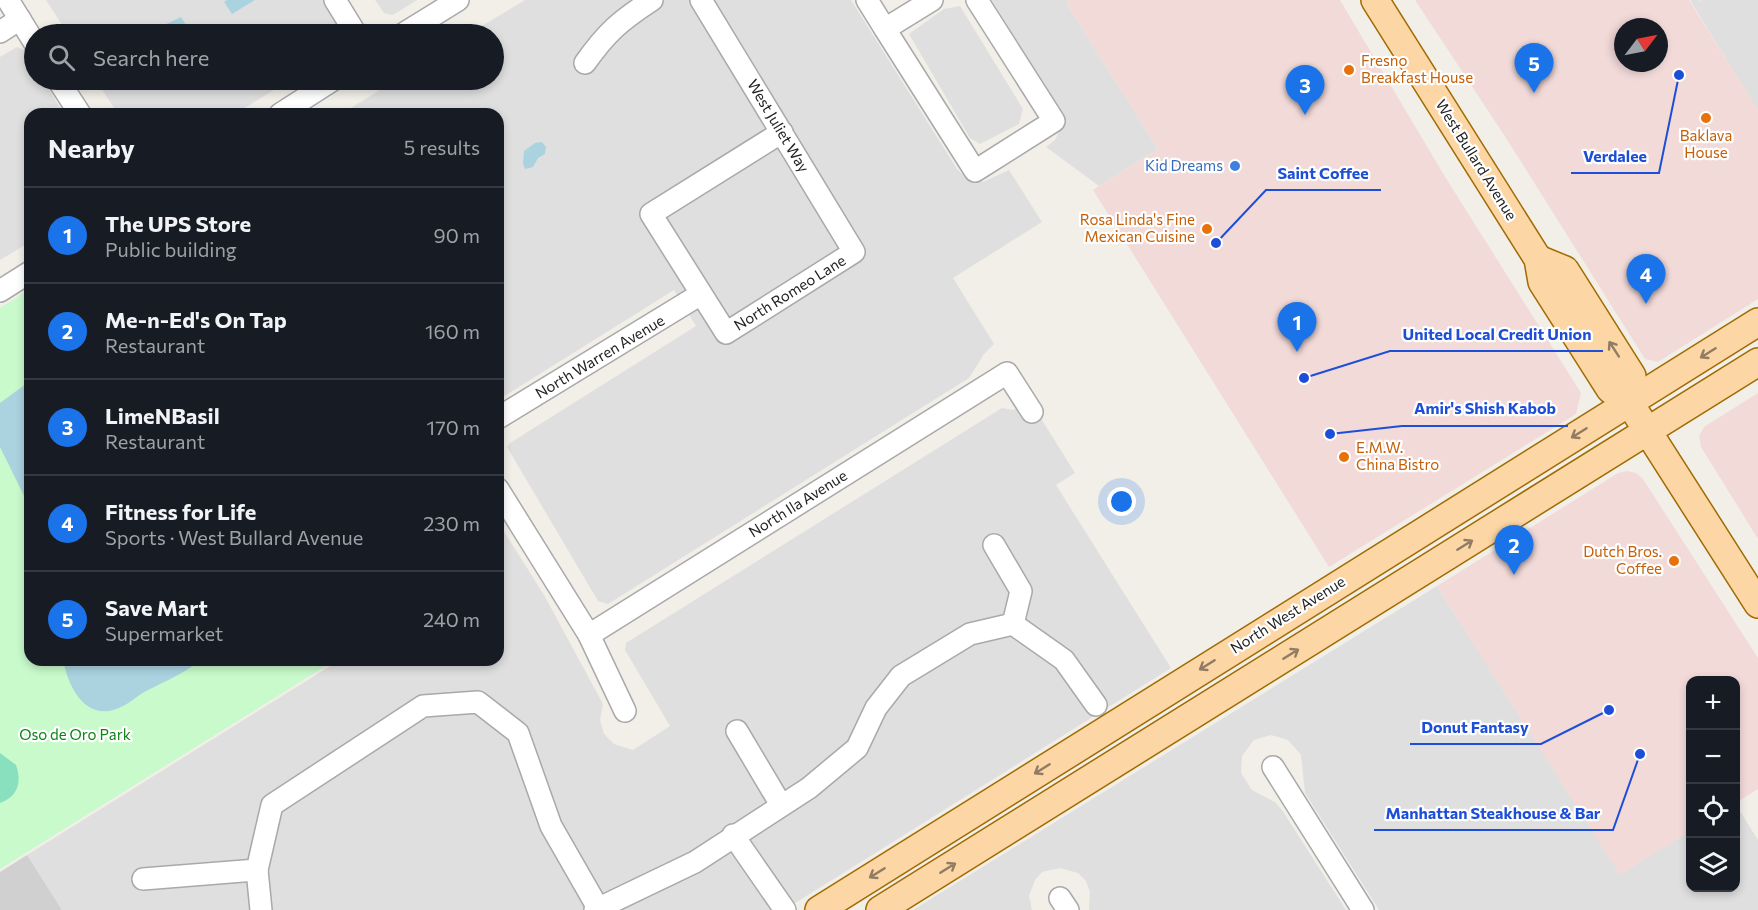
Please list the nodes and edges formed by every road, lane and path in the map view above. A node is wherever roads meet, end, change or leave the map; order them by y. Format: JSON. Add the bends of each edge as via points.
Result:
{"nodes":[{"id":1,"x":8,"y":0,"type":"edge"},
{"id":2,"x":334,"y":0,"type":"edge"},
{"id":3,"x":458,"y":0,"type":"edge"},
{"id":4,"x":652,"y":0,"type":"edge"},
{"id":5,"x":701,"y":0,"type":"edge"},
{"id":6,"x":867,"y":0,"type":"edge"},
{"id":7,"x":932,"y":0,"type":"edge"},
{"id":8,"x":977,"y":0,"type":"edge"},
{"id":9,"x":1375,"y":0,"type":"edge"},
{"id":10,"x":20,"y":19,"type":"junction"},
{"id":11,"x":350,"y":24,"type":"edge"},
{"id":12,"x":419,"y":24,"type":"edge"},
{"id":13,"x":24,"y":26,"type":"edge"},
{"id":14,"x":885,"y":29,"type":"junction"},
{"id":15,"x":0,"y":32,"type":"edge"},
{"id":16,"x":585,"y":63,"type":"dead end"},
{"id":17,"x":64,"y":90,"type":"edge"},
{"id":18,"x":317,"y":90,"type":"edge"},
{"id":19,"x":76,"y":108,"type":"edge"},
{"id":20,"x":289,"y":108,"type":"edge"},
{"id":21,"x":782,"y":132,"type":"junction"},
{"id":22,"x":854,"y":252,"type":"joint"},
{"id":23,"x":24,"y":276,"type":"edge"},
{"id":24,"x":0,"y":291,"type":"edge"},
{"id":25,"x":702,"y":294,"type":"junction"},
{"id":26,"x":1758,"y":322,"type":"edge"},
{"id":27,"x":1758,"y":362,"type":"edge"},
{"id":28,"x":1629,"y":402,"type":"junction"},
{"id":29,"x":1032,"y":412,"type":"dead end"},
{"id":30,"x":504,"y":414,"type":"edge"},
{"id":31,"x":1647,"y":431,"type":"junction"},
{"id":32,"x":504,"y":499,"type":"edge"},
{"id":33,"x":994,"y":545,"type":"dead end"},
{"id":34,"x":1758,"y":604,"type":"edge"},
{"id":35,"x":1013,"y":624,"type":"junction"},
{"id":36,"x":1262,"y":630,"type":"junction"},
{"id":37,"x":589,"y":635,"type":"junction"},
{"id":38,"x":1096,"y":705,"type":"dead end"},
{"id":39,"x":626,"y":711,"type":"dead end"},
{"id":40,"x":737,"y":731,"type":"dead end"},
{"id":41,"x":1273,"y":767,"type":"dead end"},
{"id":42,"x":780,"y":804,"type":"junction"},
{"id":43,"x":1030,"y":816,"type":"junction"},
{"id":44,"x":733,"y":835,"type":"junction"},
{"id":45,"x":257,"y":870,"type":"junction"},
{"id":46,"x":143,"y":879,"type":"dead end"},
{"id":47,"x":596,"y":909,"type":"edge"},
{"id":48,"x":261,"y":910,"type":"edge"},
{"id":49,"x":785,"y":910,"type":"edge"},
{"id":50,"x":819,"y":910,"type":"edge"},
{"id":51,"x":880,"y":910,"type":"edge"},
{"id":52,"x":1363,"y":910,"type":"edge"}],
"edges":[{"from":1,"to":10,"type":"street"},
{"from":2,"to":11,"type":"street"},
{"from":3,"to":12,"type":"street"},
{"from":4,"to":16,"type":"street","via":[[603,36]]},
{"from":5,"to":21,"type":"street","name":"West Juliet Way"},
{"from":6,"to":14,"type":"street"},
{"from":7,"to":14,"type":"street"},
{"from":8,"to":14,"type":"street","via":[[1054,121],[975,171]]},
{"from":9,"to":28,"type":"main road","name":"West Bullard Avenue","via":[[1538,259],[1565,270],[1632,376]]},
{"from":10,"to":13,"type":"street"},
{"from":10,"to":15,"type":"street"},
{"from":17,"to":19,"type":"street"},
{"from":18,"to":20,"type":"street"},
{"from":21,"to":22,"type":"street","name":"West Juliet Way"},
{"from":21,"to":25,"type":"street","via":[[651,214]]},
{"from":22,"to":25,"type":"street","name":"North Romeo Lane","via":[[726,333]]},
{"from":23,"to":24,"type":"street"},
{"from":25,"to":30,"type":"street","name":"North Warren Avenue"},
{"from":26,"to":28,"type":"main road","name":"North West Avenue","one_way":true},
{"from":27,"to":31,"type":"main road"},
{"from":28,"to":31,"type":"main road"},
{"from":28,"to":36,"type":"main road","name":"North West Avenue","one_way":true},
{"from":29,"to":37,"type":"street","name":"North Ila Avenue","via":[[1007,373]]},
{"from":31,"to":34,"type":"main road"},
{"from":43,"to":31,"type":"main road","one_way":true},
{"from":32,"to":37,"type":"street"},
{"from":33,"to":35,"type":"street","via":[[1021,591]]},
{"from":35,"to":38,"type":"street","via":[[1064,660]]},
{"from":35,"to":42,"type":"street","via":[[970,634],[901,676],[876,708],[857,748],[809,788]]},
{"from":36,"to":43,"type":"main road","via":[[1264,641],[1252,659],[1084,768]]},
{"from":36,"to":50,"type":"main road","name":"North West Avenue","one_way":true},
{"from":37,"to":39,"type":"street"},
{"from":40,"to":42,"type":"street"},
{"from":41,"to":52,"type":"street"},
{"from":42,"to":44,"type":"street"},
{"from":51,"to":43,"type":"main road","one_way":true},
{"from":44,"to":47,"type":"street","via":[[695,862]]},
{"from":44,"to":49,"type":"street"},
{"from":45,"to":46,"type":"street"},
{"from":45,"to":47,"type":"street","via":[[272,805],[423,706],[478,702],[518,734],[551,826]]},
{"from":45,"to":48,"type":"street"}]}
